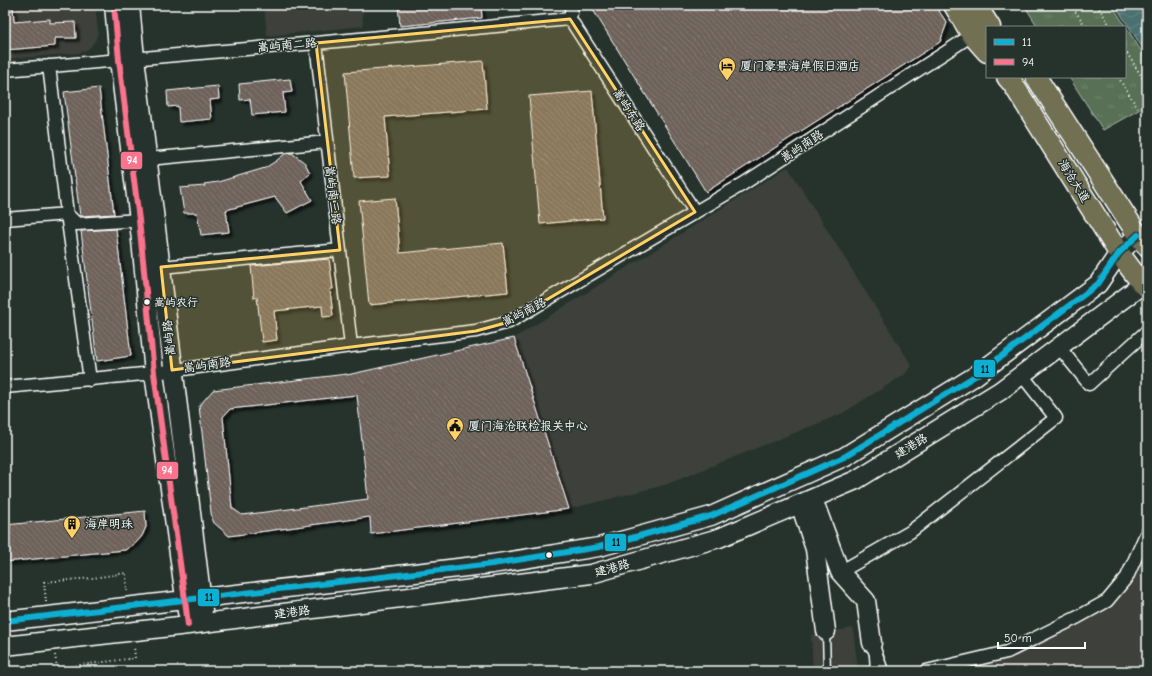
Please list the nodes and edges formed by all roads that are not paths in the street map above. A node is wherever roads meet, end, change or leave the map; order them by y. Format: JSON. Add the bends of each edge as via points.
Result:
{"nodes":[{"id":1,"x":114,"y":5,"type":"edge"},
{"id":2,"x":130,"y":5,"type":"edge"},
{"id":3,"x":572,"y":5,"type":"edge"},
{"id":4,"x":954,"y":5,"type":"edge"},
{"id":5,"x":976,"y":5,"type":"edge"},
{"id":6,"x":570,"y":19,"type":"junction"},
{"id":7,"x":981,"y":31,"type":"edge"},
{"id":8,"x":316,"y":43,"type":"junction"},
{"id":9,"x":986,"y":48,"type":"edge"},
{"id":10,"x":127,"y":59,"type":"junction"},
{"id":11,"x":50,"y":66,"type":"junction"},
{"id":12,"x":5,"y":70,"type":"edge"},
{"id":13,"x":1008,"y":78,"type":"edge"},
{"id":14,"x":1037,"y":78,"type":"edge"},
{"id":15,"x":327,"y":142,"type":"junction"},
{"id":16,"x":148,"y":159,"type":"junction"},
{"id":17,"x":695,"y":212,"type":"junction"},
{"id":18,"x":67,"y":214,"type":"junction"},
{"id":19,"x":5,"y":219,"type":"edge"},
{"id":20,"x":139,"y":220,"type":"junction"},
{"id":21,"x":1144,"y":239,"type":"edge"},
{"id":22,"x":340,"y":250,"type":"junction"},
{"id":23,"x":1119,"y":253,"type":"junction"},
{"id":24,"x":161,"y":267,"type":"junction"},
{"id":25,"x":1145,"y":283,"type":"edge"},
{"id":26,"x":1147,"y":331,"type":"edge"},
{"id":27,"x":351,"y":346,"type":"junction"},
{"id":28,"x":1059,"y":347,"type":"junction"},
{"id":29,"x":172,"y":370,"type":"junction"},
{"id":30,"x":154,"y":372,"type":"junction"},
{"id":31,"x":1022,"y":375,"type":"junction"},
{"id":32,"x":90,"y":380,"type":"junction"},
{"id":33,"x":5,"y":387,"type":"edge"},
{"id":34,"x":807,"y":501,"type":"junction"},
{"id":35,"x":1147,"y":532,"type":"edge"},
{"id":36,"x":840,"y":572,"type":"junction"},
{"id":37,"x":193,"y":599,"type":"junction"},
{"id":38,"x":5,"y":621,"type":"edge"},
{"id":39,"x":196,"y":624,"type":"junction"},
{"id":40,"x":826,"y":631,"type":"joint"},
{"id":41,"x":872,"y":643,"type":"junction"},
{"id":42,"x":5,"y":646,"type":"edge"},
{"id":43,"x":827,"y":671,"type":"edge"},
{"id":44,"x":874,"y":671,"type":"edge"},
{"id":45,"x":882,"y":671,"type":"edge"},
{"id":46,"x":926,"y":671,"type":"edge"}],
"edges":[{"from":1,"to":10,"type":"main road","name":"嵩屿路"},
{"from":2,"to":10,"type":"main road","name":"嵩屿路"},
{"from":3,"to":6,"type":"street"},
{"from":4,"to":7,"type":"main road"},
{"from":5,"to":7,"type":"main road"},
{"from":6,"to":8,"type":"street","name":"嵩屿南二路"},
{"from":6,"to":17,"type":"street","name":"嵩屿东路"},
{"from":7,"to":9,"type":"main road"},
{"from":7,"to":17,"type":"street","name":"嵩屿南路","via":[[743,184]]},
{"from":8,"to":10,"type":"street","name":"嵩屿南二路"},
{"from":8,"to":15,"type":"street","name":"嵩屿南三路"},
{"from":10,"to":11,"type":"street","name":"嵩屿南二路"},
{"from":10,"to":16,"type":"main road","name":"嵩屿路"},
{"from":10,"to":20,"type":"main road","name":"嵩屿路"},
{"from":11,"to":12,"type":"street","name":"嵩屿南二路"},
{"from":11,"to":18,"type":"street"},
{"from":13,"to":23,"type":"main road","name":"海沧大道"},
{"from":14,"to":21,"type":"main road","name":"海沧大道"},
{"from":15,"to":16,"type":"street"},
{"from":15,"to":22,"type":"street","name":"嵩屿南三路"},
{"from":16,"to":24,"type":"main road","name":"嵩屿路"},
{"from":17,"to":27,"type":"street","name":"嵩屿南路","via":[[509,322],[476,332]]},
{"from":18,"to":19,"type":"street"},
{"from":18,"to":20,"type":"street","via":[[77,224]]},
{"from":18,"to":32,"type":"street"},
{"from":20,"to":30,"type":"main road","name":"嵩屿路"},
{"from":21,"to":23,"type":"main road","name":"建港路"},
{"from":22,"to":24,"type":"street"},
{"from":22,"to":27,"type":"street","name":"嵩屿南三路"},
{"from":23,"to":25,"type":"main road","name":"海沧大道"},
{"from":23,"to":37,"type":"main road","name":"建港路","via":[[1098,284],[975,376],[844,457],[711,516],[592,548],[492,564]]},
{"from":24,"to":29,"type":"main road","name":"嵩屿路"},
{"from":25,"to":28,"type":"main road","name":"建港路"},
{"from":26,"to":28,"type":"street","via":[[1089,384]]},
{"from":27,"to":29,"type":"street","name":"嵩屿南路"},
{"from":28,"to":31,"type":"main road","name":"建港路"},
{"from":29,"to":30,"type":"street","name":"嵩屿南路"},
{"from":29,"to":37,"type":"main road","name":"嵩屿路"},
{"from":30,"to":32,"type":"street","name":"嵩屿南路"},
{"from":30,"to":37,"type":"main road","name":"嵩屿路"},
{"from":31,"to":34,"type":"main road","name":"建港路","via":[[856,480]]},
{"from":31,"to":36,"type":"street","via":[[1056,418],[910,532]]},
{"from":32,"to":33,"type":"street","name":"嵩屿南路"},
{"from":34,"to":36,"type":"main road"},
{"from":34,"to":39,"type":"main road","name":"建港路","via":[[719,538],[591,574]]},
{"from":34,"to":40,"type":"main road"},
{"from":35,"to":46,"type":"street","via":[[1127,577],[1107,601],[1007,652]]},
{"from":36,"to":41,"type":"main road","via":[[866,601]]},
{"from":37,"to":38,"type":"main road","name":"建港路"},
{"from":37,"to":39,"type":"main road","name":"嵩屿路"},
{"from":39,"to":42,"type":"main road","name":"建港路"},
{"from":40,"to":43,"type":"lane"},
{"from":41,"to":44,"type":"lane"},
{"from":41,"to":45,"type":"street"}]}
